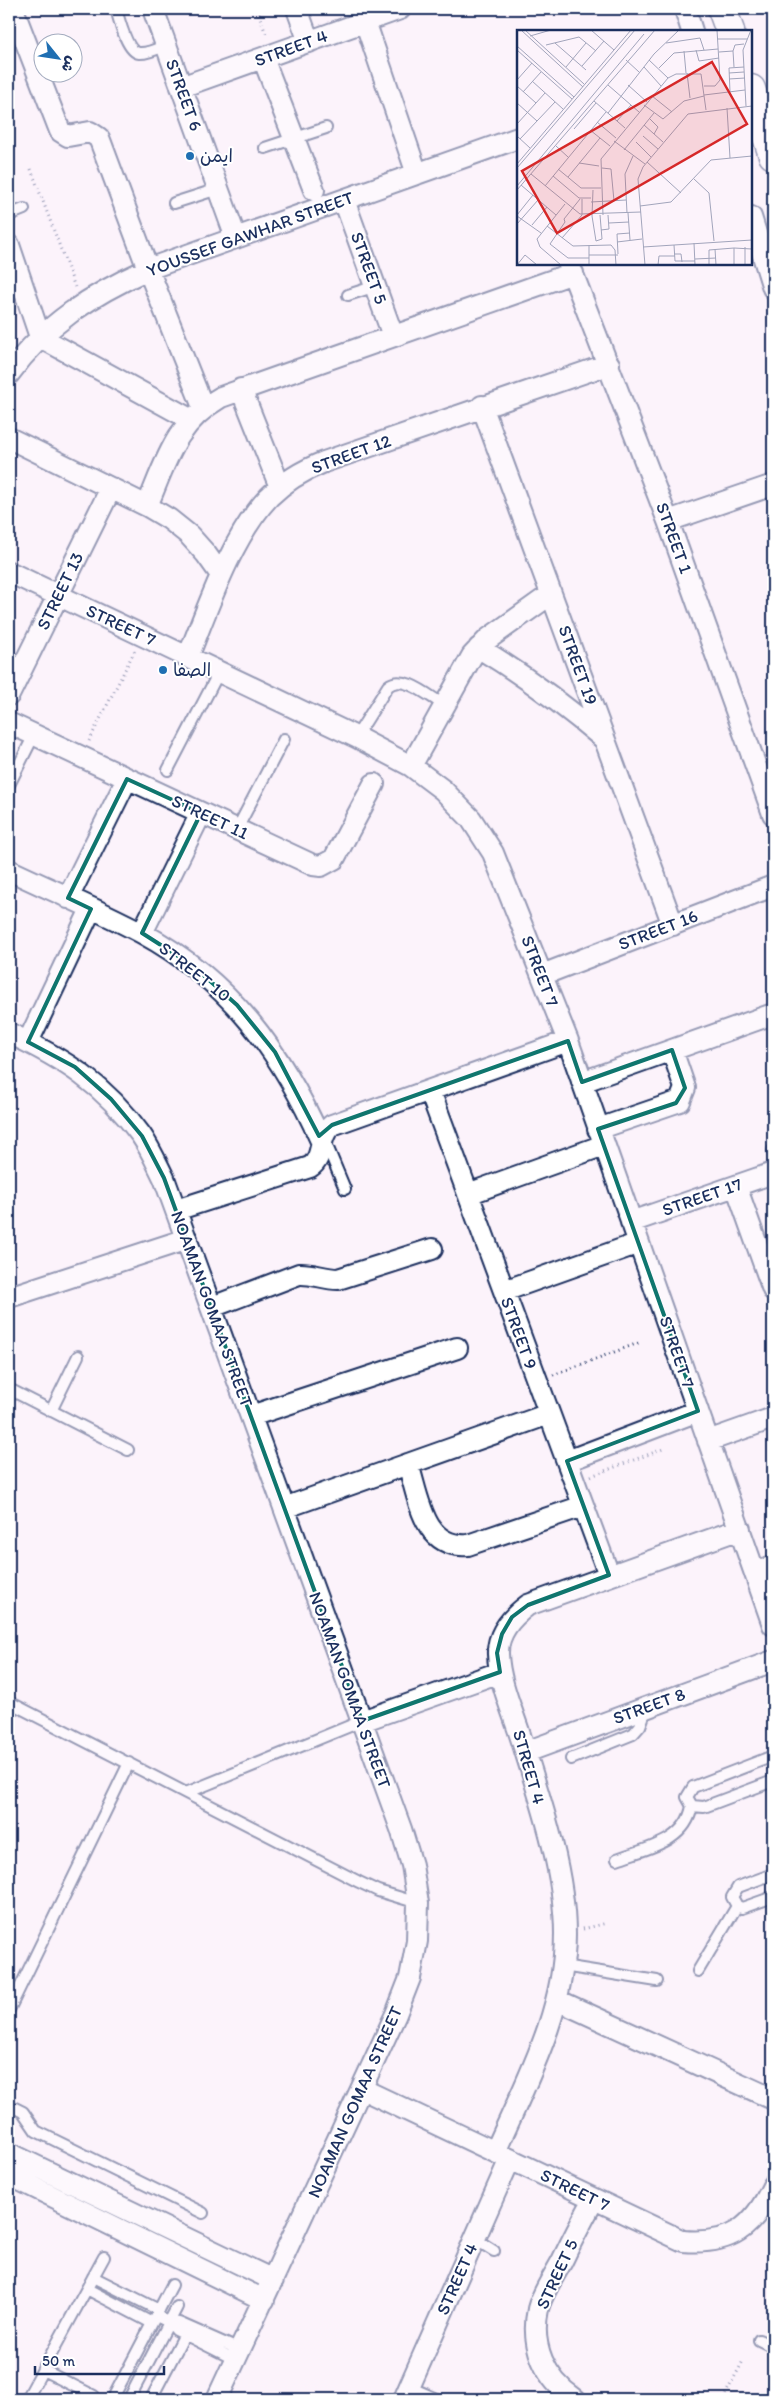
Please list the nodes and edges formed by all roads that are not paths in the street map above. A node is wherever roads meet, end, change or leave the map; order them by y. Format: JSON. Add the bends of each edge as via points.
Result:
{"nodes":[{"id":1,"x":116,"y":9,"type":"edge"},
{"id":2,"x":153,"y":9,"type":"edge"},
{"id":3,"x":297,"y":9,"type":"edge"},
{"id":4,"x":400,"y":9,"type":"edge"},
{"id":5,"x":685,"y":9,"type":"edge"},
{"id":6,"x":722,"y":9,"type":"edge"},
{"id":7,"x":13,"y":19,"type":"edge"},
{"id":8,"x":365,"y":21,"type":"junction"},
{"id":9,"x":692,"y":30,"type":"edge"},
{"id":10,"x":730,"y":30,"type":"edge"},
{"id":11,"x":308,"y":42,"type":"junction"},
{"id":12,"x":166,"y":45,"type":"junction"},
{"id":13,"x":268,"y":56,"type":"junction"},
{"id":14,"x":181,"y":87,"type":"junction"},
{"id":15,"x":752,"y":92,"type":"edge"},
{"id":16,"x":326,"y":128,"type":"dead end"},
{"id":17,"x":517,"y":138,"type":"edge"},
{"id":18,"x":294,"y":139,"type":"junction"},
{"id":19,"x":265,"y":148,"type":"dead end"},
{"id":20,"x":773,"y":155,"type":"edge"},
{"id":21,"x":417,"y":174,"type":"junction"},
{"id":22,"x":218,"y":189,"type":"junction"},
{"id":23,"x":314,"y":190,"type":"dead end"},
{"id":24,"x":344,"y":200,"type":"junction"},
{"id":25,"x":174,"y":203,"type":"dead end"},
{"id":26,"x":24,"y":209,"type":"dead end"},
{"id":27,"x":9,"y":215,"type":"edge"},
{"id":28,"x":752,"y":220,"type":"edge"},
{"id":29,"x":236,"y":238,"type":"junction"},
{"id":30,"x":9,"y":245,"type":"edge"},
{"id":31,"x":571,"y":268,"type":"edge"},
{"id":32,"x":148,"y":269,"type":"junction"},
{"id":33,"x":376,"y":286,"type":"junction"},
{"id":34,"x":773,"y":288,"type":"edge"},
{"id":35,"x":348,"y":295,"type":"dead end"},
{"id":36,"x":394,"y":336,"type":"junction"},
{"id":37,"x":40,"y":337,"type":"junction"},
{"id":38,"x":609,"y":364,"type":"junction"},
{"id":39,"x":9,"y":374,"type":"edge"},
{"id":40,"x":241,"y":388,"type":"junction"},
{"id":41,"x":482,"y":406,"type":"junction"},
{"id":42,"x":196,"y":413,"type":"junction"},
{"id":43,"x":9,"y":438,"type":"edge"},
{"id":44,"x":773,"y":485,"type":"edge"},
{"id":45,"x":280,"y":487,"type":"junction"},
{"id":46,"x":111,"y":488,"type":"junction"},
{"id":47,"x":147,"y":506,"type":"junction"},
{"id":48,"x":668,"y":521,"type":"junction"},
{"id":49,"x":9,"y":572,"type":"edge"},
{"id":50,"x":221,"y":575,"type":"junction"},
{"id":51,"x":551,"y":594,"type":"junction"},
{"id":52,"x":58,"y":595,"type":"junction"},
{"id":53,"x":479,"y":648,"type":"junction"},
{"id":54,"x":188,"y":657,"type":"junction"},
{"id":55,"x":219,"y":672,"type":"junction"},
{"id":56,"x":9,"y":695,"type":"edge"},
{"id":57,"x":444,"y":705,"type":"junction"},
{"id":58,"x":9,"y":723,"type":"edge"},
{"id":59,"x":34,"y":735,"type":"junction"},
{"id":60,"x":356,"y":737,"type":"junction"},
{"id":61,"x":284,"y":739,"type":"dead end"},
{"id":62,"x":605,"y":740,"type":"junction"},
{"id":63,"x":411,"y":766,"type":"junction"},
{"id":64,"x":168,"y":770,"type":"dead end"},
{"id":65,"x":127,"y":779,"type":"junction"},
{"id":66,"x":768,"y":781,"type":"edge"},
{"id":67,"x":374,"y":784,"type":"dead end"},
{"id":68,"x":9,"y":785,"type":"edge"},
{"id":69,"x":202,"y":813,"type":"junction"},
{"id":70,"x":773,"y":814,"type":"edge"},
{"id":71,"x":237,"y":830,"type":"junction"},
{"id":72,"x":9,"y":870,"type":"edge"},
{"id":73,"x":773,"y":886,"type":"edge"},
{"id":74,"x":68,"y":898,"type":"junction"},
{"id":75,"x":91,"y":909,"type":"junction"},
{"id":76,"x":673,"y":924,"type":"junction"},
{"id":77,"x":142,"y":933,"type":"junction"},
{"id":78,"x":542,"y":975,"type":"junction"},
{"id":79,"x":773,"y":1014,"type":"edge"},
{"id":80,"x":9,"y":1033,"type":"edge"},
{"id":81,"x":568,"y":1041,"type":"junction"},
{"id":82,"x":28,"y":1042,"type":"junction"},
{"id":83,"x":672,"y":1050,"type":"junction"},
{"id":84,"x":582,"y":1082,"type":"junction"},
{"id":85,"x":430,"y":1091,"type":"junction"},
{"id":86,"x":601,"y":1137,"type":"junction"},
{"id":87,"x":322,"y":1138,"type":"junction"},
{"id":88,"x":773,"y":1173,"type":"edge"},
{"id":89,"x":736,"y":1186,"type":"junction"},
{"id":90,"x":345,"y":1188,"type":"dead end"},
{"id":91,"x":468,"y":1194,"type":"junction"},
{"id":92,"x":176,"y":1210,"type":"junction"},
{"id":93,"x":631,"y":1222,"type":"junction"},
{"id":94,"x":187,"y":1239,"type":"junction"},
{"id":95,"x":639,"y":1244,"type":"junction"},
{"id":96,"x":432,"y":1248,"type":"dead end"},
{"id":97,"x":773,"y":1290,"type":"edge"},
{"id":98,"x":504,"y":1291,"type":"junction"},
{"id":99,"x":9,"y":1297,"type":"edge"},
{"id":100,"x":212,"y":1308,"type":"junction"},
{"id":101,"x":457,"y":1348,"type":"dead end"},
{"id":102,"x":78,"y":1356,"type":"dead end"},
{"id":103,"x":9,"y":1389,"type":"edge"},
{"id":104,"x":51,"y":1411,"type":"junction"},
{"id":105,"x":698,"y":1411,"type":"junction"},
{"id":106,"x":549,"y":1414,"type":"junction"},
{"id":107,"x":251,"y":1416,"type":"junction"},
{"id":108,"x":773,"y":1418,"type":"edge"},
{"id":109,"x":708,"y":1441,"type":"junction"},
{"id":110,"x":128,"y":1450,"type":"dead end"},
{"id":111,"x":567,"y":1461,"type":"junction"},
{"id":112,"x":408,"y":1464,"type":"junction"},
{"id":113,"x":582,"y":1506,"type":"junction"},
{"id":114,"x":284,"y":1508,"type":"junction"},
{"id":115,"x":740,"y":1529,"type":"junction"},
{"id":116,"x":764,"y":1570,"type":"edge"},
{"id":117,"x":609,"y":1575,"type":"junction"},
{"id":118,"x":773,"y":1625,"type":"edge"},
{"id":119,"x":773,"y":1661,"type":"edge"},
{"id":120,"x":500,"y":1672,"type":"junction"},
{"id":121,"x":9,"y":1702,"type":"edge"},
{"id":122,"x":647,"y":1707,"type":"junction"},
{"id":123,"x":362,"y":1721,"type":"junction"},
{"id":124,"x":526,"y":1752,"type":"junction"},
{"id":125,"x":773,"y":1756,"type":"edge"},
{"id":126,"x":571,"y":1759,"type":"dead end"},
{"id":127,"x":129,"y":1763,"type":"junction"},
{"id":128,"x":773,"y":1781,"type":"edge"},
{"id":129,"x":186,"y":1793,"type":"junction"},
{"id":130,"x":692,"y":1806,"type":"junction"},
{"id":131,"x":617,"y":1859,"type":"dead end"},
{"id":132,"x":773,"y":1874,"type":"edge"},
{"id":133,"x":773,"y":1897,"type":"edge"},
{"id":134,"x":418,"y":1903,"type":"junction"},
{"id":135,"x":737,"y":1906,"type":"junction"},
{"id":136,"x":563,"y":1966,"type":"junction"},
{"id":137,"x":698,"y":1971,"type":"dead end"},
{"id":138,"x":657,"y":1981,"type":"dead end"},
{"id":139,"x":557,"y":2000,"type":"junction"},
{"id":140,"x":9,"y":2010,"type":"edge"},
{"id":141,"x":362,"y":2089,"type":"junction"},
{"id":142,"x":773,"y":2099,"type":"edge"},
{"id":143,"x":9,"y":2104,"type":"edge"},
{"id":144,"x":9,"y":2153,"type":"edge"},
{"id":145,"x":502,"y":2155,"type":"junction"},
{"id":146,"x":9,"y":2175,"type":"edge"},
{"id":147,"x":773,"y":2186,"type":"edge"},
{"id":148,"x":594,"y":2199,"type":"junction"},
{"id":149,"x":203,"y":2213,"type":"dead end"},
{"id":150,"x":474,"y":2239,"type":"junction"},
{"id":151,"x":494,"y":2251,"type":"dead end"},
{"id":152,"x":104,"y":2257,"type":"dead end"},
{"id":153,"x":93,"y":2277,"type":"junction"},
{"id":154,"x":273,"y":2280,"type":"junction"},
{"id":155,"x":172,"y":2284,"type":"dead end"},
{"id":156,"x":87,"y":2289,"type":"junction"},
{"id":157,"x":264,"y":2300,"type":"junction"},
{"id":158,"x":177,"y":2307,"type":"dead end"},
{"id":159,"x":155,"y":2316,"type":"junction"},
{"id":160,"x":169,"y":2322,"type":"junction"},
{"id":161,"x":185,"y":2334,"type":"junction"},
{"id":162,"x":759,"y":2340,"type":"dead end"},
{"id":163,"x":773,"y":2347,"type":"edge"},
{"id":164,"x":238,"y":2355,"type":"junction"},
{"id":165,"x":43,"y":2370,"type":"junction"},
{"id":166,"x":407,"y":2393,"type":"edge"},
{"id":167,"x":114,"y":2394,"type":"dead end"},
{"id":168,"x":29,"y":2395,"type":"dead end"},
{"id":169,"x":94,"y":2396,"type":"dead end"},
{"id":170,"x":128,"y":2399,"type":"edge"},
{"id":171,"x":150,"y":2399,"type":"edge"},
{"id":172,"x":217,"y":2399,"type":"edge"},
{"id":173,"x":437,"y":2399,"type":"edge"},
{"id":174,"x":576,"y":2399,"type":"edge"}],
"edges":[{"from":1,"to":12,"type":"lane","via":[[134,51],[141,53]]},
{"from":2,"to":12,"type":"street","name":"STREET 6"},
{"from":3,"to":11,"type":"street"},
{"from":4,"to":8,"type":"street","name":"STREET 4"},
{"from":5,"to":9,"type":"street"},
{"from":6,"to":10,"type":"street"},
{"from":7,"to":32,"type":"street","via":[[60,131],[68,136],[90,132],[99,138]]},
{"from":8,"to":11,"type":"street","name":"STREET 4"},
{"from":8,"to":21,"type":"street"},
{"from":11,"to":13,"type":"street","name":"STREET 4"},
{"from":12,"to":14,"type":"street","name":"STREET 6"},
{"from":13,"to":14,"type":"street","name":"STREET 4"},
{"from":13,"to":18,"type":"street"},
{"from":14,"to":22,"type":"street","name":"STREET 6"},
{"from":15,"to":20,"type":"street"},
{"from":16,"to":18,"type":"lane"},
{"from":17,"to":21,"type":"street","name":"YOUSSEF GAWHAR STREET"},
{"from":18,"to":19,"type":"lane"},
{"from":18,"to":23,"type":"street"},
{"from":21,"to":24,"type":"street","name":"YOUSSEF GAWHAR STREET"},
{"from":22,"to":25,"type":"lane"},
{"from":22,"to":29,"type":"street","name":"STREET 6"},
{"from":24,"to":29,"type":"street","name":"YOUSSEF GAWHAR STREET"},
{"from":24,"to":33,"type":"street","name":"STREET 5"},
{"from":26,"to":27,"type":"lane"},
{"from":28,"to":34,"type":"street"},
{"from":29,"to":32,"type":"street","name":"YOUSSEF GAWHAR STREET"},
{"from":30,"to":37,"type":"street"},
{"from":31,"to":36,"type":"street"},
{"from":31,"to":38,"type":"street","name":"STREET 1"},
{"from":32,"to":37,"type":"street","name":"YOUSSEF GAWHAR STREET","via":[[109,287],[60,319]]},
{"from":32,"to":42,"type":"street"},
{"from":33,"to":35,"type":"lane"},
{"from":33,"to":36,"type":"street","name":"STREET 5"},
{"from":36,"to":40,"type":"street"},
{"from":37,"to":39,"type":"street","name":"YOUSSEF GAWHAR STREET"},
{"from":37,"to":42,"type":"street"},
{"from":38,"to":41,"type":"street","name":"STREET 12"},
{"from":38,"to":48,"type":"street","name":"STREET 1"},
{"from":40,"to":42,"type":"street","via":[[221,396]]},
{"from":40,"to":45,"type":"street"},
{"from":41,"to":45,"type":"street","name":"STREET 12","via":[[310,468]]},
{"from":41,"to":51,"type":"street","name":"STREET 19"},
{"from":42,"to":47,"type":"street","via":[[180,433]]},
{"from":43,"to":46,"type":"street"},
{"from":44,"to":48,"type":"street"},
{"from":45,"to":50,"type":"street","name":"STREET 12","via":[[258,511]]},
{"from":46,"to":47,"type":"street"},
{"from":46,"to":52,"type":"street","name":"STREET 13"},
{"from":47,"to":50,"type":"street","via":[[189,535]]},
{"from":48,"to":66,"type":"street","name":"STREET 1"},
{"from":49,"to":52,"type":"street","name":"STREET 7"},
{"from":50,"to":54,"type":"street","name":"STREET 12"},
{"from":51,"to":53,"type":"street"},
{"from":51,"to":62,"type":"street","name":"STREET 19"},
{"from":52,"to":54,"type":"street","name":"STREET 7"},
{"from":52,"to":56,"type":"street","name":"STREET 13"},
{"from":53,"to":57,"type":"street"},
{"from":53,"to":62,"type":"street","via":[[524,675]]},
{"from":54,"to":55,"type":"street","name":"STREET 7"},
{"from":55,"to":60,"type":"street","name":"STREET 7"},
{"from":55,"to":64,"type":"lane"},
{"from":57,"to":60,"type":"lane","via":[[403,682],[395,682],[388,686]]},
{"from":57,"to":63,"type":"street"},
{"from":58,"to":59,"type":"street","name":"STREET 11"},
{"from":59,"to":65,"type":"street","name":"STREET 11"},
{"from":59,"to":68,"type":"lane"},
{"from":60,"to":63,"type":"street","name":"STREET 7"},
{"from":61,"to":71,"type":"lane"},
{"from":62,"to":76,"type":"street","name":"STREET 19"},
{"from":63,"to":78,"type":"street","name":"STREET 7","via":[[444,790],[471,819],[493,852]]},
{"from":65,"to":69,"type":"street","name":"STREET 11"},
{"from":65,"to":74,"type":"street"},
{"from":66,"to":70,"type":"street","name":"STREET 1"},
{"from":67,"to":71,"type":"street","name":"STREET 11","via":[[334,859],[328,864],[313,865]]},
{"from":69,"to":71,"type":"street","name":"STREET 11"},
{"from":69,"to":77,"type":"street"},
{"from":72,"to":74,"type":"street","name":"STREET 10"},
{"from":73,"to":76,"type":"street","name":"STREET 16"},
{"from":74,"to":75,"type":"street","name":"STREET 10"},
{"from":75,"to":77,"type":"street","name":"STREET 10"},
{"from":75,"to":82,"type":"street"},
{"from":76,"to":78,"type":"street","name":"STREET 16"},
{"from":77,"to":87,"type":"street","name":"STREET 10","via":[[192,965],[257,1028],[290,1078]]},
{"from":78,"to":81,"type":"street","name":"STREET 7"},
{"from":79,"to":83,"type":"street"},
{"from":80,"to":82,"type":"street","name":"NOAMAN GOMAA STREET"},
{"from":81,"to":84,"type":"street","name":"STREET 7"},
{"from":81,"to":85,"type":"street"},
{"from":82,"to":92,"type":"street","name":"NOAMAN GOMAA STREET","via":[[74,1067],[111,1098],[142,1136]]},
{"from":83,"to":84,"type":"street"},
{"from":83,"to":86,"type":"street","via":[[685,1088],[680,1101]]},
{"from":84,"to":86,"type":"street","name":"STREET 7"},
{"from":85,"to":87,"type":"street","via":[[332,1125]]},
{"from":85,"to":91,"type":"street","name":"STREET 9"},
{"from":86,"to":91,"type":"street"},
{"from":86,"to":93,"type":"street","name":"STREET 7"},
{"from":87,"to":90,"type":"lane"},
{"from":87,"to":92,"type":"street","via":[[320,1156],[310,1167]]},
{"from":88,"to":89,"type":"street","name":"STREET 17"},
{"from":89,"to":93,"type":"street","name":"STREET 17"},
{"from":89,"to":97,"type":"street"},
{"from":91,"to":98,"type":"street","name":"STREET 9"},
{"from":92,"to":94,"type":"street","name":"NOAMAN GOMAA STREET"},
{"from":93,"to":95,"type":"street","name":"STREET 7"},
{"from":94,"to":99,"type":"street"},
{"from":94,"to":100,"type":"street","name":"NOAMAN GOMAA STREET"},
{"from":95,"to":98,"type":"street"},
{"from":95,"to":105,"type":"street","name":"STREET 7"},
{"from":96,"to":100,"type":"street","via":[[338,1279],[298,1274]]},
{"from":98,"to":106,"type":"street","name":"STREET 9"},
{"from":100,"to":107,"type":"street","name":"NOAMAN GOMAA STREET"},
{"from":101,"to":107,"type":"street"},
{"from":102,"to":104,"type":"lane"},
{"from":103,"to":104,"type":"lane"},
{"from":104,"to":110,"type":"lane"},
{"from":105,"to":109,"type":"street","name":"STREET 7"},
{"from":105,"to":111,"type":"street"},
{"from":106,"to":111,"type":"street","name":"STREET 9"},
{"from":106,"to":112,"type":"street"},
{"from":107,"to":114,"type":"street","name":"NOAMAN GOMAA STREET"},
{"from":108,"to":109,"type":"street"},
{"from":109,"to":115,"type":"street","name":"STREET 7"},
{"from":111,"to":113,"type":"street","name":"STREET 9"},
{"from":112,"to":113,"type":"street","via":[[428,1526],[444,1543],[456,1546],[468,1545]]},
{"from":112,"to":114,"type":"street"},
{"from":113,"to":117,"type":"street","name":"STREET 9"},
{"from":114,"to":123,"type":"street","name":"NOAMAN GOMAA STREET"},
{"from":115,"to":116,"type":"street","name":"STREET 7"},
{"from":115,"to":117,"type":"street","name":"STREET 4"},
{"from":116,"to":118,"type":"street","name":"STREET 7"},
{"from":117,"to":120,"type":"street","name":"STREET 4","via":[[528,1605],[512,1617],[502,1634],[497,1653]]},
{"from":119,"to":122,"type":"street","name":"STREET 8"},
{"from":120,"to":123,"type":"street"},
{"from":120,"to":124,"type":"street","name":"STREET 4"},
{"from":121,"to":127,"type":"lane"},
{"from":122,"to":124,"type":"street","name":"STREET 8"},
{"from":122,"to":126,"type":"lane","via":[[640,1726],[633,1734]]},
{"from":123,"to":129,"type":"lane"},
{"from":123,"to":134,"type":"street","name":"NOAMAN GOMAA STREET","via":[[412,1866]]},
{"from":124,"to":136,"type":"street","name":"STREET 4","via":[[557,1863],[563,1897]]},
{"from":125,"to":130,"type":"lane","via":[[694,1788],[688,1797]]},
{"from":127,"to":129,"type":"lane"},
{"from":127,"to":140,"type":"lane"},
{"from":128,"to":130,"type":"lane","via":[[704,1806]]},
{"from":129,"to":134,"type":"lane","via":[[358,1882]]},
{"from":130,"to":131,"type":"lane","via":[[686,1826],[679,1834]]},
{"from":132,"to":135,"type":"lane","via":[[738,1887],[732,1896]]},
{"from":133,"to":135,"type":"lane","via":[[742,1908]]},
{"from":134,"to":141,"type":"street","name":"NOAMAN GOMAA STREET","via":[[417,1941],[410,1978]]},
{"from":135,"to":137,"type":"lane"},
{"from":136,"to":138,"type":"lane"},
{"from":136,"to":139,"type":"street","name":"STREET 4"},
{"from":139,"to":142,"type":"street"},
{"from":139,"to":145,"type":"street","name":"STREET 4"},
{"from":141,"to":145,"type":"street","name":"STREET 7"},
{"from":141,"to":154,"type":"street","name":"NOAMAN GOMAA STREET"},
{"from":143,"to":149,"type":"lane","via":[[23,2112],[36,2131]]},
{"from":144,"to":154,"type":"street"},
{"from":145,"to":148,"type":"street","name":"STREET 7"},
{"from":145,"to":150,"type":"street","name":"STREET 4"},
{"from":146,"to":157,"type":"street"},
{"from":147,"to":148,"type":"street","name":"STREET 7","via":[[759,2214],[744,2228],[725,2238],[704,2242],[683,2241]]},
{"from":148,"to":174,"type":"street","name":"STREET 5","via":[[538,2308],[536,2331],[539,2353],[548,2374],[563,2391]]},
{"from":150,"to":151,"type":"lane"},
{"from":150,"to":166,"type":"street","name":"STREET 4"},
{"from":152,"to":153,"type":"lane"},
{"from":153,"to":156,"type":"lane"},
{"from":153,"to":159,"type":"lane"},
{"from":154,"to":157,"type":"street","name":"NOAMAN GOMAA STREET"},
{"from":155,"to":159,"type":"lane"},
{"from":156,"to":159,"type":"lane"},
{"from":156,"to":165,"type":"lane"},
{"from":157,"to":164,"type":"street","name":"NOAMAN GOMAA STREET"},
{"from":158,"to":160,"type":"lane"},
{"from":159,"to":160,"type":"lane"},
{"from":159,"to":167,"type":"lane"},
{"from":160,"to":161,"type":"lane"},
{"from":160,"to":164,"type":"lane","via":[[179,2323]]},
{"from":160,"to":170,"type":"lane"},
{"from":161,"to":164,"type":"lane"},
{"from":161,"to":171,"type":"lane"},
{"from":162,"to":163,"type":"lane"},
{"from":164,"to":172,"type":"street","name":"NOAMAN GOMAA STREET"},
{"from":165,"to":168,"type":"lane"},
{"from":165,"to":169,"type":"lane"},
{"from":166,"to":173,"type":"lane"}]}
